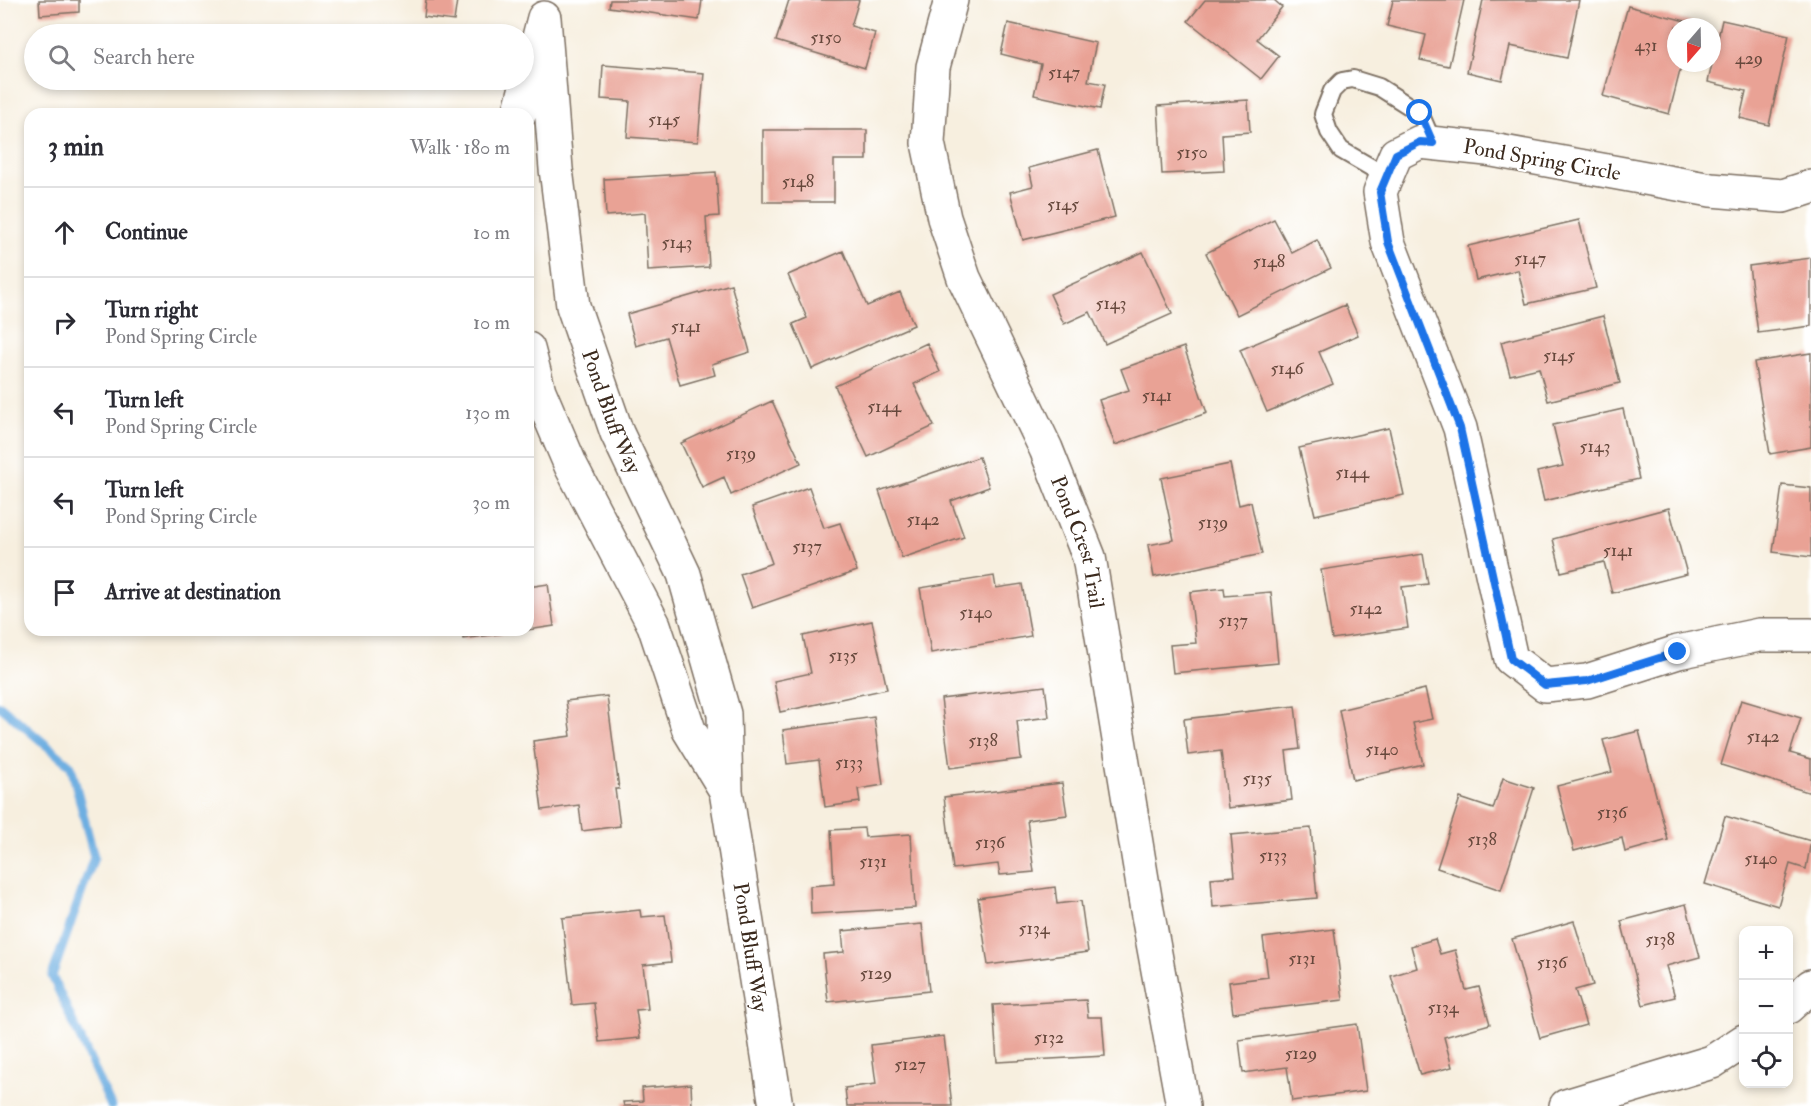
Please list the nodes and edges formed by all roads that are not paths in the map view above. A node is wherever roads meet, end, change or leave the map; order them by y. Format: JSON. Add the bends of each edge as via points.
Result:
{"nodes":[{"id":1,"x":951,"y":0,"type":"edge"},
{"id":2,"x":544,"y":9,"type":"edge"},
{"id":3,"x":534,"y":51,"type":"edge"},
{"id":4,"x":525,"y":90,"type":"edge"},
{"id":5,"x":520,"y":108,"type":"edge"},
{"id":6,"x":1433,"y":143,"type":"junction"},
{"id":7,"x":1386,"y":177,"type":"junction"},
{"id":8,"x":1811,"y":187,"type":"edge"},
{"id":9,"x":534,"y":372,"type":"edge"},
{"id":10,"x":1811,"y":635,"type":"edge"},
{"id":11,"x":726,"y":790,"type":"junction"},
{"id":12,"x":1811,"y":986,"type":"edge"},
{"id":13,"x":1793,"y":1002,"type":"edge"},
{"id":14,"x":1739,"y":1044,"type":"edge"},
{"id":15,"x":776,"y":1106,"type":"edge"},
{"id":16,"x":1183,"y":1106,"type":"edge"},
{"id":17,"x":1566,"y":1106,"type":"edge"}],
"edges":[{"from":1,"to":16,"type":"street","name":"Pond Crest Trail","via":[[933,67],[930,154],[944,218],[964,278],[1046,449],[1089,557]]},
{"from":2,"to":3,"type":"street","name":"Pond Bluff Way"},
{"from":2,"to":11,"type":"street","name":"Pond Bluff Way","via":[[556,169],[573,306],[617,433],[684,574],[724,714]]},
{"from":4,"to":5,"type":"street","name":"Pond Bluff Way"},
{"from":6,"to":7,"type":"street","name":"Pond Spring Circle","via":[[1420,142],[1396,154]]},
{"from":6,"to":7,"type":"lane","via":[[1420,113],[1379,87],[1353,79],[1342,81],[1332,91],[1323,114],[1329,132],[1341,150]]},
{"from":6,"to":8,"type":"street","name":"Pond Spring Circle","via":[[1487,149],[1711,190],[1783,196]]},
{"from":7,"to":10,"type":"street","name":"Pond Spring Circle","via":[[1380,192],[1388,242],[1460,428],[1511,659],[1545,685],[1587,681],[1678,652],[1759,634]]},
{"from":9,"to":11,"type":"street","name":"Pond Bluff Way","via":[[571,466],[654,625],[689,730]]},
{"from":11,"to":15,"type":"street","name":"Pond Bluff Way"},
{"from":12,"to":13,"type":"street"},
{"from":14,"to":17,"type":"street","via":[[1712,1062]]}]}
